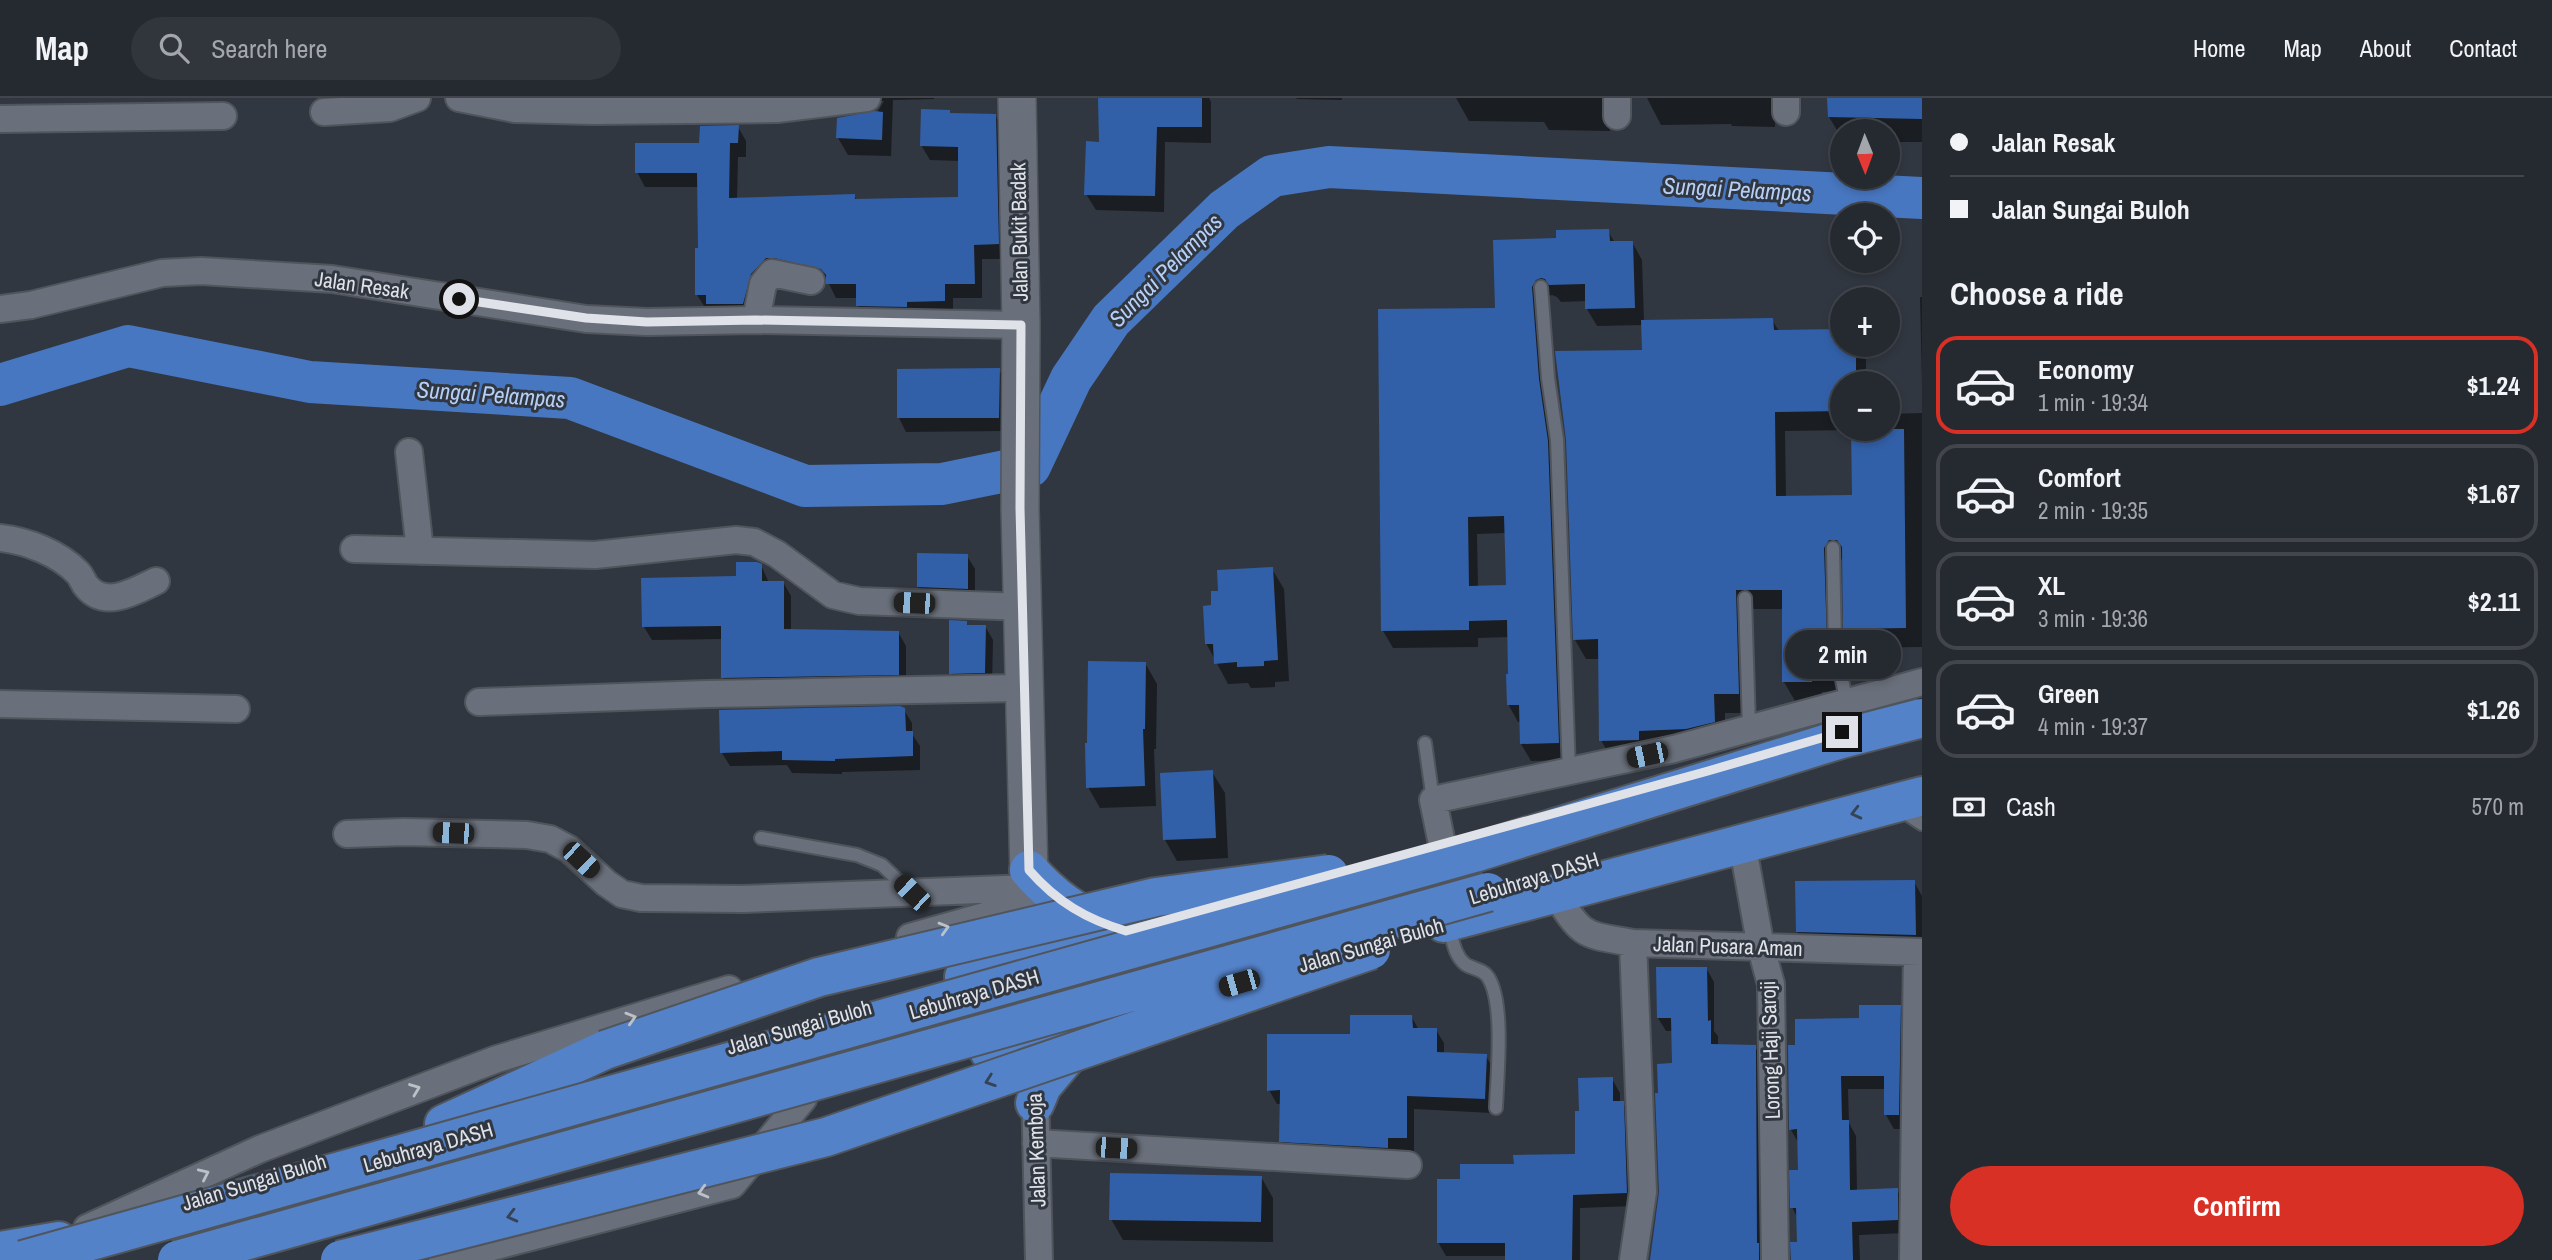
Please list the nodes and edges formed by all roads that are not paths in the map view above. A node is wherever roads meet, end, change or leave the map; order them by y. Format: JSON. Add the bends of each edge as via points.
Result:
{"nodes":[{"id":1,"x":417,"y":98,"type":"edge"},
{"id":2,"x":458,"y":98,"type":"edge"},
{"id":3,"x":867,"y":98,"type":"edge"},
{"id":4,"x":1017,"y":98,"type":"edge"},
{"id":5,"x":324,"y":112,"type":"dead end"},
{"id":6,"x":223,"y":116,"type":"dead end"},
{"id":7,"x":0,"y":119,"type":"edge"},
{"id":8,"x":811,"y":281,"type":"dead end"},
{"id":9,"x":1541,"y":287,"type":"dead end"},
{"id":10,"x":0,"y":309,"type":"edge"},
{"id":11,"x":756,"y":320,"type":"junction"},
{"id":12,"x":1021,"y":325,"type":"junction"},
{"id":13,"x":410,"y":452,"type":"dead end"},
{"id":14,"x":0,"y":538,"type":"edge"},
{"id":15,"x":1833,"y":548,"type":"dead end"},
{"id":16,"x":354,"y":549,"type":"dead end"},
{"id":17,"x":420,"y":551,"type":"junction"},
{"id":18,"x":156,"y":580,"type":"dead end"},
{"id":19,"x":1745,"y":598,"type":"dead end"},
{"id":20,"x":1022,"y":607,"type":"junction"},
{"id":21,"x":1922,"y":682,"type":"edge"},
{"id":22,"x":1024,"y":688,"type":"junction"},
{"id":23,"x":479,"y":702,"type":"dead end"},
{"id":24,"x":1847,"y":703,"type":"junction"},
{"id":25,"x":0,"y":704,"type":"edge"},
{"id":26,"x":1922,"y":708,"type":"edge"},
{"id":27,"x":236,"y":709,"type":"dead end"},
{"id":28,"x":1922,"y":718,"type":"edge"},
{"id":29,"x":1749,"y":727,"type":"junction"},
{"id":30,"x":1425,"y":743,"type":"dead end"},
{"id":31,"x":1922,"y":769,"type":"edge"},
{"id":32,"x":1569,"y":772,"type":"junction"},
{"id":33,"x":1433,"y":800,"type":"junction"},
{"id":34,"x":1912,"y":808,"type":"edge"},
{"id":35,"x":347,"y":834,"type":"dead end"},
{"id":36,"x":761,"y":838,"type":"dead end"},
{"id":37,"x":1742,"y":842,"type":"junction"},
{"id":38,"x":1458,"y":849,"type":"junction"},
{"id":39,"x":1030,"y":887,"type":"junction"},
{"id":40,"x":1488,"y":892,"type":"junction"},
{"id":41,"x":912,"y":893,"type":"junction"},
{"id":42,"x":1555,"y":893,"type":"junction"},
{"id":43,"x":1448,"y":922,"type":"junction"},
{"id":44,"x":1126,"y":931,"type":"junction"},
{"id":45,"x":1633,"y":943,"type":"junction"},
{"id":46,"x":1761,"y":948,"type":"junction"},
{"id":47,"x":1920,"y":952,"type":"edge"},
{"id":48,"x":1032,"y":957,"type":"junction"},
{"id":49,"x":1109,"y":1020,"type":"junction"},
{"id":50,"x":1033,"y":1040,"type":"junction"},
{"id":51,"x":803,"y":1099,"type":"junction"},
{"id":52,"x":1035,"y":1103,"type":"junction"},
{"id":53,"x":1496,"y":1108,"type":"dead end"},
{"id":54,"x":444,"y":1124,"type":"junction"},
{"id":55,"x":1036,"y":1143,"type":"junction"},
{"id":56,"x":1408,"y":1165,"type":"dead end"},
{"id":57,"x":0,"y":1251,"type":"edge"},
{"id":58,"x":38,"y":1252,"type":"edge"},
{"id":59,"x":177,"y":1260,"type":"edge"},
{"id":60,"x":213,"y":1260,"type":"edge"},
{"id":61,"x":340,"y":1260,"type":"edge"},
{"id":62,"x":442,"y":1260,"type":"edge"},
{"id":63,"x":1039,"y":1260,"type":"edge"},
{"id":64,"x":1633,"y":1260,"type":"edge"},
{"id":65,"x":1775,"y":1260,"type":"edge"},
{"id":66,"x":1913,"y":1260,"type":"edge"}],
"edges":[{"from":1,"to":5,"type":"street","via":[[390,108]]},
{"from":2,"to":3,"type":"street","via":[[515,109],[593,111],[777,109]]},
{"from":4,"to":12,"type":"main road","name":"Jalan Bukit Badak"},
{"from":6,"to":7,"type":"street"},
{"from":8,"to":11,"type":"street","via":[[772,273],[763,284]]},
{"from":9,"to":32,"type":"lane","via":[[1558,440]]},
{"from":10,"to":11,"type":"street","name":"Jalan Resak","via":[[162,273],[201,271],[332,279],[586,318]]},
{"from":11,"to":12,"type":"street","name":"Jalan Resak"},
{"from":12,"to":20,"type":"main road","name":"Jalan Bukit Badak"},
{"from":13,"to":17,"type":"street"},
{"from":14,"to":18,"type":"street","via":[[30,544],[60,559],[99,596],[130,594]]},
{"from":15,"to":24,"type":"lane","via":[[1835,647]]},
{"from":16,"to":17,"type":"street"},
{"from":17,"to":20,"type":"street","via":[[595,555],[736,540],[754,542],[777,554],[833,595],[859,601]]},
{"from":19,"to":29,"type":"lane"},
{"from":20,"to":22,"type":"main road","name":"Jalan Bukit Badak"},
{"from":21,"to":24,"type":"street"},
{"from":22,"to":23,"type":"street"},
{"from":22,"to":39,"type":"main road","name":"Jalan Bukit Badak"},
{"from":24,"to":29,"type":"street"},
{"from":25,"to":27,"type":"street"},
{"from":26,"to":38,"type":"highway","name":"Jalan Sungai Buloh"},
{"from":28,"to":38,"type":"highway","name":"Lebuhraya DASH","bridge":true},
{"from":29,"to":32,"type":"street"},
{"from":30,"to":33,"type":"lane"},
{"from":31,"to":40,"type":"highway","name":"Lebuhraya DASH","via":[[1646,843]]},
{"from":32,"to":33,"type":"street"},
{"from":33,"to":38,"type":"street"},
{"from":34,"to":37,"type":"highway","name":"Jalan Sungai Buloh","one_way":true},
{"from":35,"to":41,"type":"street","via":[[513,834],[550,839],[569,849],[622,894],[641,898]]},
{"from":36,"to":41,"type":"lane","via":[[857,855],[882,865]]},
{"from":37,"to":42,"type":"highway","name":"Jalan Sungai Buloh"},
{"from":37,"to":46,"type":"street","name":"Lorong Haji Saroji"},
{"from":38,"to":44,"type":"highway","name":"Jalan Sungai Buloh"},
{"from":38,"to":54,"type":"highway","bridge":true,"via":[[1156,897],[819,977],[605,1050]]},
{"from":38,"to":58,"type":"highway","name":"Lebuhraya DASH","bridge":true},
{"from":39,"to":41,"type":"street"},
{"from":39,"to":44,"type":"highway","via":[[1082,915]]},
{"from":39,"to":48,"type":"main road","name":"Jalan Bukit Badak"},
{"from":58,"to":39,"type":"street","one_way":true,"via":[[260,1149],[496,1059],[755,981]]},
{"from":40,"to":59,"type":"highway","name":"Lebuhraya DASH","bridge":true},
{"from":40,"to":61,"type":"highway","one_way":true,"bridge":true,"via":[[1412,936],[826,1137]]},
{"from":42,"to":43,"type":"highway","name":"Jalan Sungai Buloh"},
{"from":42,"to":45,"type":"street","name":"Jalan Pusara Aman","via":[[1574,923],[1588,935]]},
{"from":43,"to":49,"type":"highway","name":"Jalan Sungai Buloh"},
{"from":43,"to":53,"type":"lane","via":[[1454,949],[1465,964],[1488,977],[1494,995],[1498,1018]]},
{"from":44,"to":48,"type":"highway","name":"Jalan Sungai Buloh"},
{"from":45,"to":46,"type":"street","name":"Jalan Pusara Aman"},
{"from":45,"to":64,"type":"street","via":[[1643,1192]]},
{"from":46,"to":47,"type":"street","name":"Jalan Pusara Aman"},
{"from":46,"to":65,"type":"street","name":"Lorong Haji Saroji","via":[[1771,984]]},
{"from":47,"to":66,"type":"street"},
{"from":48,"to":50,"type":"main road","name":"Jalan Bukit Badak"},
{"from":48,"to":54,"type":"highway","name":"Jalan Sungai Buloh","via":[[770,1037]]},
{"from":49,"to":50,"type":"highway","name":"Jalan Sungai Buloh"},
{"from":49,"to":52,"type":"highway","via":[[1080,1041],[1055,1068]]},
{"from":50,"to":51,"type":"highway","name":"Jalan Sungai Buloh"},
{"from":50,"to":52,"type":"street","name":"Jalan Kemboja"},
{"from":51,"to":60,"type":"highway","name":"Jalan Sungai Buloh"},
{"from":51,"to":62,"type":"street","one_way":true,"via":[[732,1185]]},
{"from":52,"to":55,"type":"street","name":"Jalan Kemboja"},
{"from":54,"to":58,"type":"highway","name":"Jalan Sungai Buloh"},
{"from":55,"to":56,"type":"street"},
{"from":55,"to":63,"type":"street","name":"Jalan Kemboja"},
{"from":57,"to":58,"type":"highway","name":"Jalan Sungai Buloh"}]}
